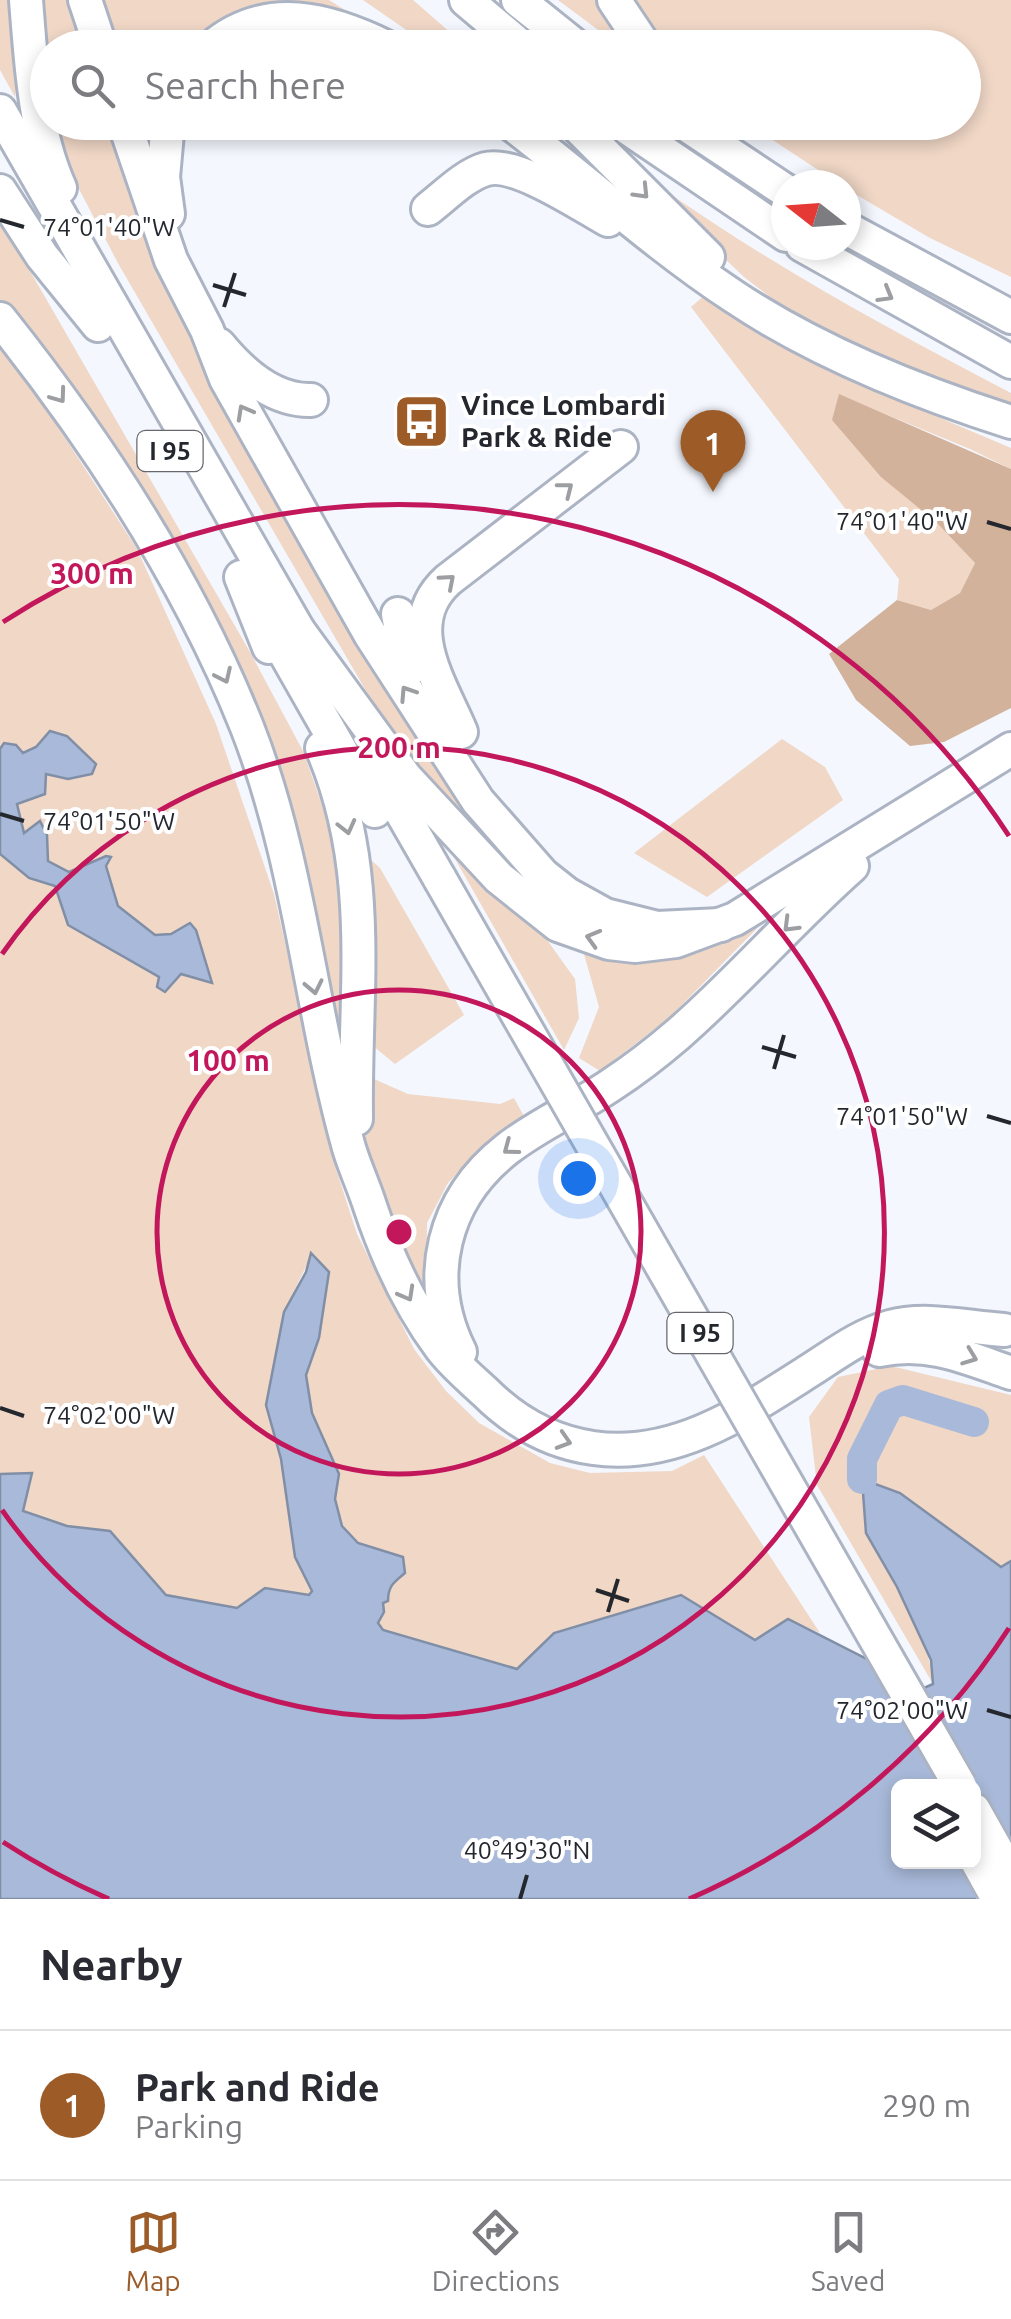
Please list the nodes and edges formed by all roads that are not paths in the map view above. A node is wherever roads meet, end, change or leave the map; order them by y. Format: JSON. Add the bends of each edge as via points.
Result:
{"nodes":[{"id":1,"x":26,"y":0,"type":"edge"},
{"id":2,"x":84,"y":0,"type":"edge"},
{"id":3,"x":451,"y":0,"type":"edge"},
{"id":4,"x":466,"y":0,"type":"edge"},
{"id":5,"x":518,"y":0,"type":"edge"},
{"id":6,"x":614,"y":0,"type":"edge"},
{"id":7,"x":95,"y":30,"type":"edge"},
{"id":8,"x":234,"y":30,"type":"edge"},
{"id":9,"x":348,"y":30,"type":"edge"},
{"id":10,"x":478,"y":30,"type":"edge"},
{"id":11,"x":502,"y":30,"type":"edge"},
{"id":12,"x":556,"y":30,"type":"edge"},
{"id":13,"x":634,"y":30,"type":"edge"},
{"id":14,"x":30,"y":39,"type":"edge"},
{"id":15,"x":0,"y":112,"type":"edge"},
{"id":16,"x":46,"y":140,"type":"edge"},
{"id":17,"x":130,"y":140,"type":"edge"},
{"id":18,"x":166,"y":140,"type":"edge"},
{"id":19,"x":531,"y":140,"type":"edge"},
{"id":20,"x":591,"y":140,"type":"edge"},
{"id":21,"x":645,"y":140,"type":"edge"},
{"id":22,"x":709,"y":140,"type":"edge"},
{"id":23,"x":744,"y":140,"type":"edge"},
{"id":24,"x":0,"y":155,"type":"edge"},
{"id":25,"x":788,"y":170,"type":"edge"},
{"id":26,"x":771,"y":182,"type":"edge"},
{"id":27,"x":0,"y":191,"type":"edge"},
{"id":28,"x":428,"y":209,"type":"dead end"},
{"id":29,"x":861,"y":216,"type":"edge"},
{"id":30,"x":771,"y":226,"type":"edge"},
{"id":31,"x":861,"y":236,"type":"edge"},
{"id":32,"x":829,"y":260,"type":"edge"},
{"id":33,"x":690,"y":267,"type":"junction"},
{"id":34,"x":957,"y":290,"type":"junction"},
{"id":35,"x":192,"y":300,"type":"junction"},
{"id":36,"x":1011,"y":317,"type":"edge"},
{"id":37,"x":0,"y":318,"type":"edge"},
{"id":38,"x":98,"y":326,"type":"junction"},
{"id":39,"x":207,"y":330,"type":"junction"},
{"id":40,"x":822,"y":344,"type":"junction"},
{"id":41,"x":1011,"y":362,"type":"edge"},
{"id":42,"x":159,"y":389,"type":"junction"},
{"id":43,"x":311,"y":400,"type":"dead end"},
{"id":44,"x":962,"y":407,"type":"junction"},
{"id":45,"x":1011,"y":422,"type":"edge"},
{"id":46,"x":1011,"y":431,"type":"edge"},
{"id":47,"x":621,"y":447,"type":"dead end"},
{"id":48,"x":241,"y":577,"type":"junction"},
{"id":49,"x":398,"y":614,"type":"dead end"},
{"id":50,"x":298,"y":630,"type":"junction"},
{"id":51,"x":461,"y":732,"type":"junction"},
{"id":52,"x":1011,"y":748,"type":"edge"},
{"id":53,"x":943,"y":792,"type":"junction"},
{"id":54,"x":526,"y":857,"type":"junction"},
{"id":55,"x":430,"y":885,"type":"junction"},
{"id":56,"x":721,"y":925,"type":"junction"},
{"id":57,"x":370,"y":1204,"type":"junction"},
{"id":58,"x":1004,"y":1330,"type":"dead end"},
{"id":59,"x":1011,"y":1373,"type":"edge"},
{"id":60,"x":483,"y":1390,"type":"junction"},
{"id":61,"x":778,"y":1391,"type":"junction"},
{"id":62,"x":930,"y":1779,"type":"edge"},
{"id":63,"x":956,"y":1779,"type":"edge"},
{"id":64,"x":981,"y":1822,"type":"edge"},
{"id":65,"x":981,"y":1869,"type":"edge"},
{"id":66,"x":1011,"y":1876,"type":"edge"},
{"id":67,"x":998,"y":1899,"type":"edge"}],
"edges":[{"from":1,"to":14,"type":"highway"},
{"from":2,"to":7,"type":"highway"},
{"from":3,"to":10,"type":"highway"},
{"from":4,"to":11,"type":"highway"},
{"from":5,"to":12,"type":"highway"},
{"from":6,"to":13,"type":"highway"},
{"from":8,"to":9,"type":"highway","via":[[293,17]]},
{"from":15,"to":42,"type":"highway","number":"I 95"},
{"from":16,"to":42,"type":"highway","via":[[66,200],[134,318]]},
{"from":17,"to":35,"type":"highway","via":[[171,260]]},
{"from":18,"to":35,"type":"highway","via":[[164,196]]},
{"from":19,"to":33,"type":"highway"},
{"from":20,"to":40,"type":"highway","one_way":true,"via":[[716,264]]},
{"from":21,"to":30,"type":"highway"},
{"from":22,"to":26,"type":"highway"},
{"from":23,"to":25,"type":"highway"},
{"from":24,"to":38,"type":"highway","number":"I 95"},
{"from":27,"to":38,"type":"highway"},
{"from":28,"to":33,"type":"highway","via":[[479,172],[505,168]]},
{"from":29,"to":34,"type":"highway"},
{"from":31,"to":34,"type":"highway"},
{"from":32,"to":41,"type":"highway","one_way":true},
{"from":33,"to":40,"type":"highway","via":[[767,318]]},
{"from":34,"to":36,"type":"highway"},
{"from":35,"to":39,"type":"highway"},
{"from":37,"to":57,"type":"highway","one_way":true,"via":[[141,521],[244,721],[281,833],[349,1146]]},
{"from":38,"to":48,"type":"highway","number":"I 95"},
{"from":39,"to":43,"type":"highway","via":[[262,384]]},
{"from":54,"to":39,"type":"highway","one_way":true,"via":[[464,782],[370,634],[226,379]]},
{"from":40,"to":44,"type":"highway"},
{"from":42,"to":50,"type":"highway","number":"I 95"},
{"from":44,"to":45,"type":"highway"},
{"from":44,"to":46,"type":"highway"},
{"from":51,"to":47,"type":"highway","one_way":true,"via":[[426,650],[430,600]]},
{"from":48,"to":55,"type":"highway","number":"I 95"},
{"from":48,"to":57,"type":"highway","one_way":true,"via":[[277,667],[327,760],[352,846],[360,938],[356,1120]]},
{"from":49,"to":51,"type":"highway","via":[[405,642]]},
{"from":50,"to":55,"type":"highway","number":"I 95"},
{"from":56,"to":50,"type":"highway","one_way":true,"via":[[635,946],[581,935],[535,910],[420,796]]},
{"from":51,"to":54,"type":"highway"},
{"from":52,"to":53,"type":"highway"},
{"from":53,"to":56,"type":"highway"},
{"from":53,"to":60,"type":"highway","one_way":true,"via":[[845,872],[675,1036],[611,1085],[508,1148],[474,1182],[448,1226],[441,1283],[450,1329]]},
{"from":54,"to":56,"type":"highway","via":[[568,894],[617,920],[657,928]]},
{"from":55,"to":62,"type":"highway","number":"I 95"},
{"from":55,"to":63,"type":"highway","number":"I 95","bridge":true},
{"from":57,"to":60,"type":"highway","one_way":true,"via":[[420,1316],[454,1364]]},
{"from":58,"to":61,"type":"highway","via":[[890,1327]]},
{"from":61,"to":59,"type":"highway","one_way":true,"via":[[899,1346],[944,1348]]},
{"from":60,"to":61,"type":"highway","one_way":true,"via":[[506,1413],[546,1435],[622,1450],[689,1438]]},
{"from":64,"to":66,"type":"highway"},
{"from":65,"to":67,"type":"highway"}]}
